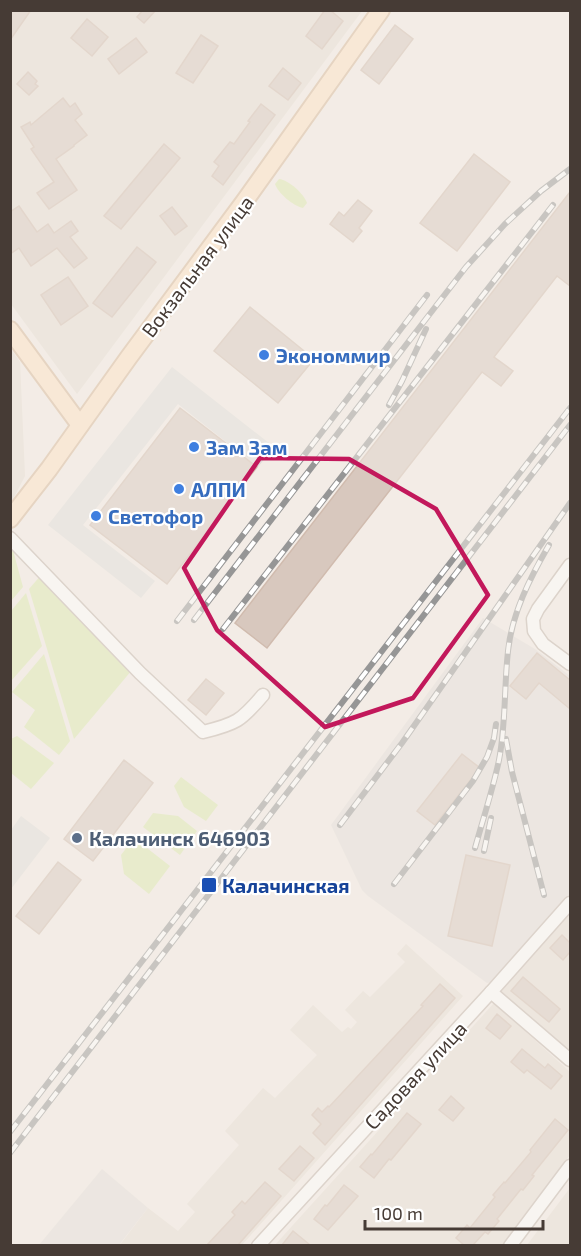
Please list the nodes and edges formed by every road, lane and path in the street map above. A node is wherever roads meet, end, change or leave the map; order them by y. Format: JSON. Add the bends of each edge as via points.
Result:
{"nodes":[{"id":1,"x":381,"y":10,"type":"edge"},
{"id":2,"x":10,"y":330,"type":"edge"},
{"id":3,"x":80,"y":424,"type":"junction"},
{"id":4,"x":10,"y":519,"type":"edge"},
{"id":5,"x":10,"y":538,"type":"edge"},
{"id":6,"x":570,"y":565,"type":"edge"},
{"id":7,"x":570,"y":664,"type":"edge"},
{"id":8,"x":263,"y":695,"type":"dead end"},
{"id":9,"x":570,"y":903,"type":"edge"},
{"id":10,"x":491,"y":992,"type":"junction"},
{"id":11,"x":570,"y":1060,"type":"edge"},
{"id":12,"x":570,"y":1166,"type":"edge"},
{"id":13,"x":258,"y":1245,"type":"edge"},
{"id":14,"x":510,"y":1245,"type":"edge"}],
"edges":[{"from":1,"to":3,"type":"main road","name":"Вокзальная улица"},
{"from":2,"to":3,"type":"main road"},
{"from":3,"to":4,"type":"main road","name":"Вокзальная улица"},
{"from":5,"to":8,"type":"street","via":[[140,673],[203,732],[234,723]]},
{"from":6,"to":7,"type":"street","via":[[533,619],[534,631],[543,644]]},
{"from":9,"to":10,"type":"street","name":"Садовая улица"},
{"from":10,"to":11,"type":"street"},
{"from":10,"to":13,"type":"street","name":"Садовая улица"},
{"from":12,"to":14,"type":"street"}]}
